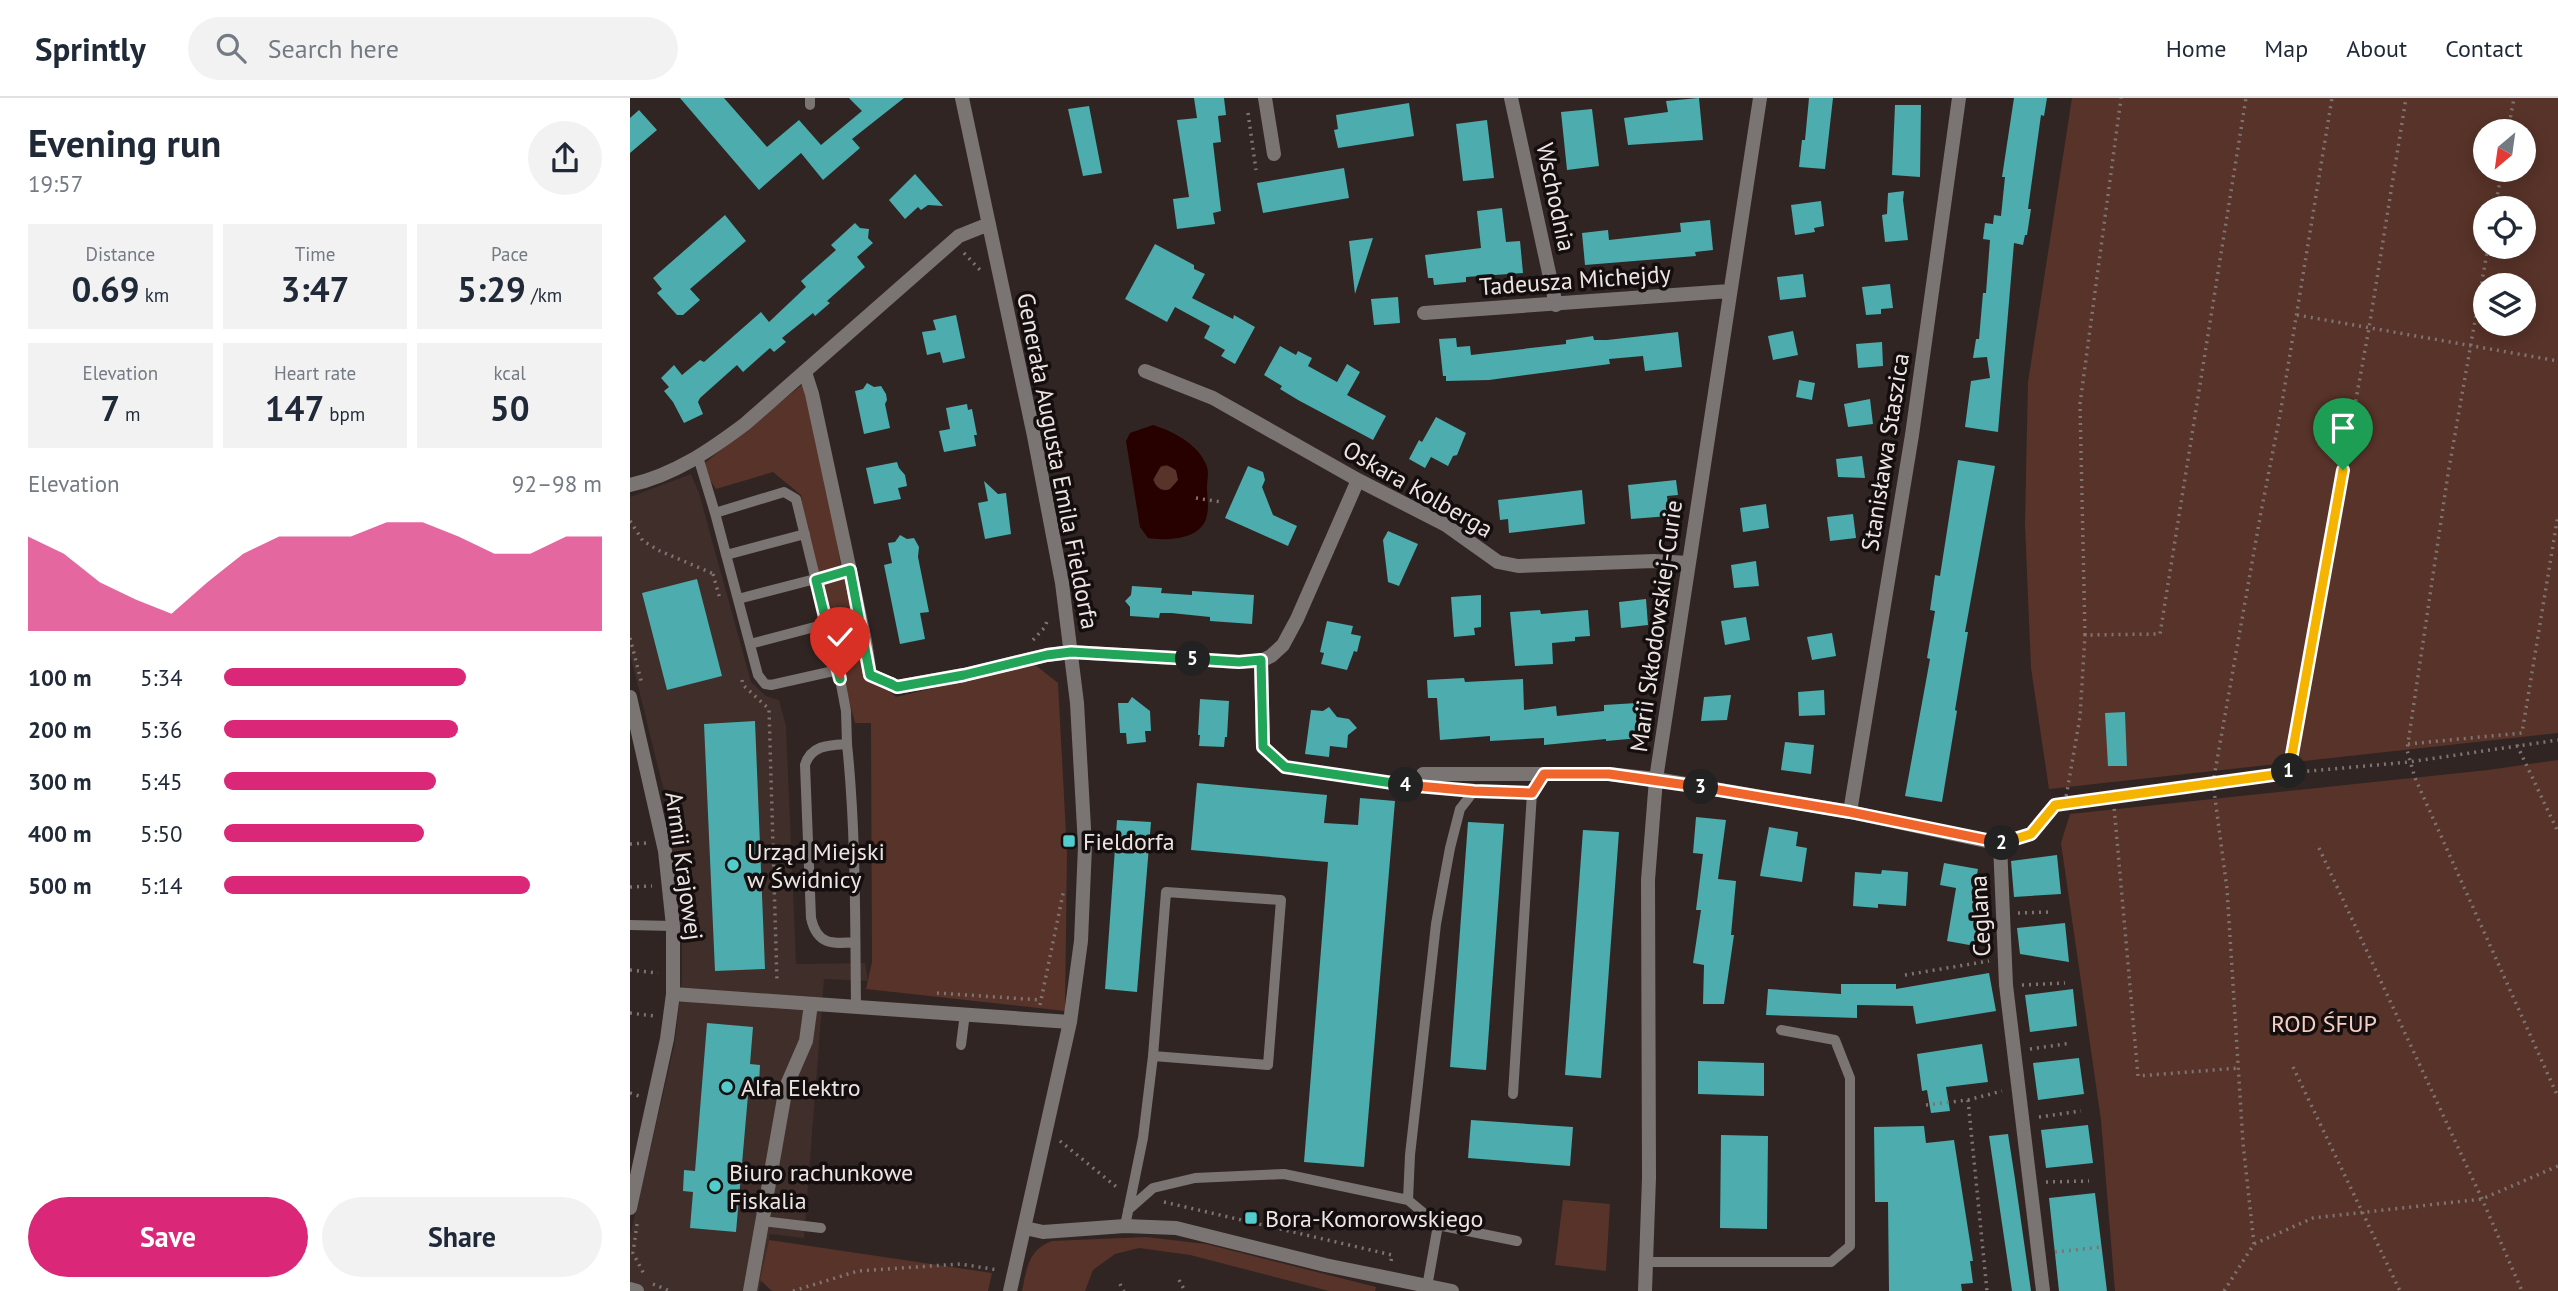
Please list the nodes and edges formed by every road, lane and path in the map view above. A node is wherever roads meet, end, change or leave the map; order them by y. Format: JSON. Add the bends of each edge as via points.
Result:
{"nodes":[{"id":1,"x":962,"y":98,"type":"edge"},
{"id":2,"x":1265,"y":98,"type":"edge"},
{"id":3,"x":1511,"y":98,"type":"edge"},
{"id":4,"x":1760,"y":98,"type":"edge"},
{"id":5,"x":1959,"y":98,"type":"edge"},
{"id":6,"x":2121,"y":98,"type":"edge"},
{"id":7,"x":2246,"y":98,"type":"edge"},
{"id":8,"x":2332,"y":98,"type":"edge"},
{"id":9,"x":2406,"y":98,"type":"edge"},
{"id":10,"x":2514,"y":98,"type":"edge"},
{"id":11,"x":1248,"y":110,"type":"dead end"},
{"id":12,"x":2510,"y":119,"type":"edge"},
{"id":13,"x":1274,"y":155,"type":"dead end"},
{"id":14,"x":1256,"y":170,"type":"dead end"},
{"id":15,"x":989,"y":224,"type":"junction"},
{"id":16,"x":2486,"y":259,"type":"edge"},
{"id":17,"x":1729,"y":291,"type":"junction"},
{"id":18,"x":1556,"y":305,"type":"junction"},
{"id":19,"x":1424,"y":313,"type":"dead end"},
{"id":20,"x":2297,"y":315,"type":"junction"},
{"id":21,"x":2369,"y":328,"type":"junction"},
{"id":22,"x":2470,"y":346,"type":"junction"},
{"id":23,"x":2558,"y":361,"type":"edge"},
{"id":24,"x":1145,"y":371,"type":"dead end"},
{"id":25,"x":805,"y":372,"type":"junction"},
{"id":26,"x":698,"y":457,"type":"junction"},
{"id":27,"x":1358,"y":480,"type":"junction"},
{"id":28,"x":630,"y":485,"type":"edge"},
{"id":29,"x":1196,"y":498,"type":"dead end"},
{"id":30,"x":1221,"y":502,"type":"dead end"},
{"id":31,"x":715,"y":513,"type":"junction"},
{"id":32,"x":2558,"y":515,"type":"edge"},
{"id":33,"x":630,"y":520,"type":"edge"},
{"id":34,"x":805,"y":534,"type":"junction"},
{"id":35,"x":726,"y":555,"type":"junction"},
{"id":36,"x":1688,"y":563,"type":"junction"},
{"id":37,"x":850,"y":570,"type":"junction"},
{"id":38,"x":713,"y":574,"type":"junction"},
{"id":39,"x":731,"y":575,"type":"junction"},
{"id":40,"x":816,"y":580,"type":"junction"},
{"id":41,"x":738,"y":599,"type":"junction"},
{"id":42,"x":723,"y":611,"type":"dead end"},
{"id":43,"x":826,"y":624,"type":"junction"},
{"id":44,"x":2085,"y":635,"type":"junction"},
{"id":45,"x":750,"y":643,"type":"junction"},
{"id":46,"x":1071,"y":652,"type":"junction"},
{"id":47,"x":1261,"y":660,"type":"junction"},
{"id":48,"x":838,"y":670,"type":"junction"},
{"id":49,"x":740,"y":673,"type":"dead end"},
{"id":50,"x":630,"y":697,"type":"edge"},
{"id":51,"x":2558,"y":740,"type":"edge"},
{"id":52,"x":847,"y":744,"type":"junction"},
{"id":53,"x":2408,"y":744,"type":"junction"},
{"id":54,"x":2517,"y":745,"type":"junction"},
{"id":55,"x":1263,"y":747,"type":"joint"},
{"id":56,"x":2409,"y":762,"type":"junction"},
{"id":57,"x":2288,"y":773,"type":"junction"},
{"id":58,"x":1544,"y":774,"type":"junction"},
{"id":59,"x":1656,"y":779,"type":"junction"},
{"id":60,"x":1422,"y":781,"type":"joint"},
{"id":61,"x":2213,"y":783,"type":"junction"},
{"id":62,"x":1532,"y":793,"type":"junction"},
{"id":63,"x":2113,"y":795,"type":"junction"},
{"id":64,"x":2065,"y":803,"type":"junction"},
{"id":65,"x":1850,"y":812,"type":"junction"},
{"id":66,"x":2558,"y":832,"type":"edge"},
{"id":67,"x":630,"y":844,"type":"edge"},
{"id":68,"x":2000,"y":844,"type":"junction"},
{"id":69,"x":2319,"y":848,"type":"dead end"},
{"id":70,"x":651,"y":854,"type":"dead end"},
{"id":71,"x":653,"y":875,"type":"dead end"},
{"id":72,"x":630,"y":887,"type":"edge"},
{"id":73,"x":1065,"y":888,"type":"dead end"},
{"id":74,"x":2051,"y":912,"type":"dead end"},
{"id":75,"x":2002,"y":914,"type":"junction"},
{"id":76,"x":630,"y":925,"type":"edge"},
{"id":77,"x":673,"y":926,"type":"junction"},
{"id":78,"x":855,"y":942,"type":"junction"},
{"id":79,"x":2005,"y":958,"type":"junction"},
{"id":80,"x":659,"y":961,"type":"dead end"},
{"id":81,"x":630,"y":970,"type":"edge"},
{"id":82,"x":660,"y":973,"type":"junction"},
{"id":83,"x":1905,"y":975,"type":"dead end"},
{"id":84,"x":765,"y":982,"type":"dead end"},
{"id":85,"x":2065,"y":983,"type":"dead end"},
{"id":86,"x":658,"y":984,"type":"dead end"},
{"id":87,"x":2006,"y":985,"type":"junction"},
{"id":88,"x":673,"y":994,"type":"junction"},
{"id":89,"x":811,"y":1004,"type":"junction"},
{"id":90,"x":655,"y":1005,"type":"dead end"},
{"id":91,"x":856,"y":1006,"type":"junction"},
{"id":92,"x":630,"y":1013,"type":"edge"},
{"id":93,"x":965,"y":1013,"type":"junction"},
{"id":94,"x":654,"y":1016,"type":"junction"},
{"id":95,"x":1037,"y":1020,"type":"junction"},
{"id":96,"x":1070,"y":1022,"type":"junction"},
{"id":97,"x":653,"y":1023,"type":"dead end"},
{"id":98,"x":1781,"y":1030,"type":"dead end"},
{"id":99,"x":2071,"y":1043,"type":"dead end"},
{"id":100,"x":961,"y":1045,"type":"dead end"},
{"id":101,"x":2014,"y":1051,"type":"junction"},
{"id":102,"x":1153,"y":1056,"type":"junction"},
{"id":103,"x":2293,"y":1066,"type":"dead end"},
{"id":104,"x":2239,"y":1068,"type":"junction"},
{"id":105,"x":2018,"y":1087,"type":"junction"},
{"id":106,"x":1513,"y":1094,"type":"dead end"},
{"id":107,"x":641,"y":1096,"type":"dead end"},
{"id":108,"x":2558,"y":1097,"type":"edge"},
{"id":109,"x":1968,"y":1100,"type":"junction"},
{"id":110,"x":640,"y":1105,"type":"dead end"},
{"id":111,"x":1926,"y":1105,"type":"dead end"},
{"id":112,"x":2081,"y":1111,"type":"dead end"},
{"id":113,"x":2023,"y":1119,"type":"junction"},
{"id":114,"x":2558,"y":1166,"type":"edge"},
{"id":115,"x":2089,"y":1181,"type":"dead end"},
{"id":116,"x":2030,"y":1182,"type":"junction"},
{"id":117,"x":1145,"y":1197,"type":"junction"},
{"id":118,"x":2482,"y":1199,"type":"junction"},
{"id":119,"x":1408,"y":1200,"type":"junction"},
{"id":120,"x":1128,"y":1210,"type":"junction"},
{"id":121,"x":2364,"y":1212,"type":"junction"},
{"id":122,"x":634,"y":1214,"type":"edge"},
{"id":123,"x":762,"y":1221,"type":"junction"},
{"id":124,"x":1438,"y":1225,"type":"junction"},
{"id":125,"x":1125,"y":1226,"type":"junction"},
{"id":126,"x":821,"y":1228,"type":"dead end"},
{"id":127,"x":1025,"y":1228,"type":"junction"},
{"id":128,"x":1517,"y":1241,"type":"dead end"},
{"id":129,"x":2253,"y":1244,"type":"junction"},
{"id":130,"x":2101,"y":1247,"type":"dead end"},
{"id":131,"x":2039,"y":1254,"type":"junction"},
{"id":132,"x":1646,"y":1262,"type":"junction"},
{"id":133,"x":1000,"y":1270,"type":"dead end"},
{"id":134,"x":1388,"y":1279,"type":"junction"},
{"id":135,"x":1179,"y":1280,"type":"dead end"},
{"id":136,"x":1120,"y":1284,"type":"dead end"},
{"id":137,"x":1427,"y":1287,"type":"junction"},
{"id":138,"x":630,"y":1289,"type":"edge"},
{"id":139,"x":637,"y":1291,"type":"edge"},
{"id":140,"x":670,"y":1291,"type":"edge"},
{"id":141,"x":750,"y":1291,"type":"edge"},
{"id":142,"x":793,"y":1291,"type":"edge"},
{"id":143,"x":1010,"y":1291,"type":"edge"},
{"id":144,"x":1124,"y":1291,"type":"edge"},
{"id":145,"x":1185,"y":1291,"type":"edge"},
{"id":146,"x":1452,"y":1291,"type":"edge"},
{"id":147,"x":1645,"y":1291,"type":"edge"},
{"id":148,"x":1987,"y":1291,"type":"edge"},
{"id":149,"x":2043,"y":1291,"type":"edge"},
{"id":150,"x":2224,"y":1291,"type":"edge"},
{"id":151,"x":2400,"y":1291,"type":"edge"},
{"id":152,"x":2522,"y":1291,"type":"edge"}],
"edges":[{"from":1,"to":15,"type":"street","name":"Generała Augusta Emila Fieldorfa"},
{"from":2,"to":13,"type":"street"},
{"from":3,"to":18,"type":"street","name":"Wschodnia"},
{"from":4,"to":17,"type":"street","name":"Marii Skłodowskiej-Curie"},
{"from":5,"to":65,"type":"street","name":"Stanisława Staszica","via":[[1912,435]]},
{"from":6,"to":44,"type":"path","via":[[2080,404]]},
{"from":7,"to":44,"type":"path","via":[[2160,634]]},
{"from":8,"to":20,"type":"path"},
{"from":9,"to":21,"type":"path"},
{"from":10,"to":12,"type":"path"},
{"from":11,"to":14,"type":"path"},
{"from":15,"to":25,"type":"street","via":[[959,236]]},
{"from":15,"to":46,"type":"street","name":"Generała Augusta Emila Fieldorfa","via":[[1059,570]]},
{"from":16,"to":22,"type":"path"},
{"from":17,"to":18,"type":"street","name":"Tadeusza Michejdy"},
{"from":17,"to":36,"type":"street","name":"Marii Skłodowskiej-Curie"},
{"from":18,"to":19,"type":"street","name":"Tadeusza Michejdy"},
{"from":20,"to":21,"type":"path"},
{"from":20,"to":61,"type":"path"},
{"from":21,"to":22,"type":"path"},
{"from":21,"to":57,"type":"path"},
{"from":22,"to":23,"type":"path"},
{"from":22,"to":53,"type":"path"},
{"from":24,"to":27,"type":"street","name":"Oskara Kolberga","via":[[1213,398]]},
{"from":25,"to":26,"type":"street"},
{"from":25,"to":37,"type":"street"},
{"from":26,"to":28,"type":"street","via":[[670,473]]},
{"from":26,"to":31,"type":"lane"},
{"from":27,"to":36,"type":"street","name":"Oskara Kolberga","via":[[1446,525],[1498,562],[1518,566]]},
{"from":27,"to":47,"type":"street","via":[[1283,645]]},
{"from":29,"to":30,"type":"path"},
{"from":31,"to":34,"type":"lane","via":[[784,492],[796,499]]},
{"from":31,"to":35,"type":"lane"},
{"from":32,"to":53,"type":"path","via":[[2522,733]]},
{"from":33,"to":38,"type":"path","via":[[643,541]]},
{"from":34,"to":35,"type":"lane"},
{"from":34,"to":40,"type":"lane"},
{"from":35,"to":39,"type":"lane"},
{"from":36,"to":59,"type":"street","name":"Marii Skłodowskiej-Curie"},
{"from":37,"to":40,"type":"lane"},
{"from":37,"to":46,"type":"street","via":[[870,675],[897,687]]},
{"from":38,"to":39,"type":"path"},
{"from":38,"to":42,"type":"path"},
{"from":39,"to":41,"type":"lane"},
{"from":40,"to":41,"type":"lane"},
{"from":40,"to":43,"type":"lane"},
{"from":41,"to":45,"type":"lane"},
{"from":43,"to":45,"type":"lane"},
{"from":43,"to":48,"type":"lane"},
{"from":44,"to":64,"type":"path","via":[[2080,717]]},
{"from":45,"to":48,"type":"lane","via":[[765,684]]},
{"from":46,"to":47,"type":"street"},
{"from":46,"to":96,"type":"street","name":"Generała Augusta Emila Fieldorfa","via":[[1085,846],[1081,941]]},
{"from":47,"to":55,"type":"street"},
{"from":48,"to":52,"type":"lane"},
{"from":49,"to":84,"type":"path","via":[[743,685],[769,709],[778,982]]},
{"from":50,"to":77,"type":"street","name":"Armii Krajowej","via":[[664,851]]},
{"from":51,"to":54,"type":"path"},
{"from":52,"to":78,"type":"lane"},
{"from":52,"to":78,"type":"lane","via":[[816,748],[805,765],[811,918],[822,940]]},
{"from":53,"to":56,"type":"path"},
{"from":54,"to":56,"type":"path"},
{"from":54,"to":66,"type":"path"},
{"from":55,"to":60,"type":"path","via":[[1285,767]]},
{"from":56,"to":57,"type":"path"},
{"from":56,"to":108,"type":"path"},
{"from":57,"to":61,"type":"path"},
{"from":58,"to":59,"type":"street","name":"Ceglana"},
{"from":58,"to":60,"type":"street","name":"Ceglana"},
{"from":58,"to":62,"type":"lane"},
{"from":59,"to":65,"type":"street","name":"Ceglana"},
{"from":59,"to":132,"type":"street","name":"Marii Skłodowskiej-Curie","via":[[1648,880]]},
{"from":61,"to":63,"type":"path"},
{"from":61,"to":104,"type":"path","via":[[2227,889]]},
{"from":62,"to":106,"type":"lane"},
{"from":62,"to":119,"type":"lane","via":[[1474,791],[1460,809],[1436,924]]},
{"from":63,"to":64,"type":"path"},
{"from":63,"to":104,"type":"path","via":[[2138,1076]]},
{"from":64,"to":68,"type":"path","via":[[2055,805],[2031,834]]},
{"from":65,"to":68,"type":"street","name":"Ceglana"},
{"from":67,"to":70,"type":"path","via":[[649,843]]},
{"from":68,"to":75,"type":"street","name":"Ceglana"},
{"from":69,"to":118,"type":"path"},
{"from":71,"to":72,"type":"path","via":[[654,886]]},
{"from":73,"to":95,"type":"path"},
{"from":74,"to":75,"type":"path"},
{"from":75,"to":79,"type":"street","name":"Ceglana"},
{"from":76,"to":77,"type":"lane"},
{"from":77,"to":88,"type":"street","name":"Armii Krajowej"},
{"from":78,"to":91,"type":"lane"},
{"from":79,"to":83,"type":"path"},
{"from":79,"to":87,"type":"street","name":"Ceglana"},
{"from":80,"to":82,"type":"path"},
{"from":81,"to":82,"type":"path"},
{"from":82,"to":86,"type":"path"},
{"from":85,"to":87,"type":"path"},
{"from":87,"to":101,"type":"street","name":"Ceglana"},
{"from":88,"to":89,"type":"street"},
{"from":88,"to":122,"type":"street","name":"Armii Krajowej"},
{"from":89,"to":91,"type":"street"},
{"from":89,"to":123,"type":"street","via":[[806,1041],[786,1087]]},
{"from":90,"to":94,"type":"path"},
{"from":91,"to":93,"type":"street"},
{"from":92,"to":94,"type":"path"},
{"from":93,"to":95,"type":"street"},
{"from":93,"to":100,"type":"lane"},
{"from":94,"to":97,"type":"path"},
{"from":95,"to":96,"type":"street"},
{"from":96,"to":127,"type":"street","name":"Generała Augusta Emila Fieldorfa"},
{"from":98,"to":132,"type":"lane","via":[[1835,1040],[1850,1077],[1850,1245],[1831,1262]]},
{"from":99,"to":101,"type":"path"},
{"from":101,"to":105,"type":"street","name":"Ceglana"},
{"from":102,"to":102,"type":"lane","via":[[1166,892],[1281,900],[1268,1065]]},
{"from":102,"to":120,"type":"lane"},
{"from":103,"to":121,"type":"path"},
{"from":104,"to":129,"type":"path"},
{"from":105,"to":109,"type":"path"},
{"from":105,"to":113,"type":"street","name":"Ceglana"},
{"from":107,"to":110,"type":"path"},
{"from":109,"to":111,"type":"path"},
{"from":109,"to":148,"type":"path"},
{"from":112,"to":113,"type":"path"},
{"from":113,"to":116,"type":"street","name":"Ceglana"},
{"from":114,"to":118,"type":"path"},
{"from":115,"to":116,"type":"path"},
{"from":116,"to":131,"type":"street","name":"Ceglana"},
{"from":117,"to":119,"type":"lane","via":[[1153,1188],[1195,1178],[1284,1174]]},
{"from":117,"to":120,"type":"lane"},
{"from":117,"to":134,"type":"path","via":[[1392,1255]]},
{"from":118,"to":121,"type":"path"},
{"from":118,"to":152,"type":"path"},
{"from":119,"to":124,"type":"lane"},
{"from":120,"to":125,"type":"lane"},
{"from":121,"to":129,"type":"path","via":[[2313,1218]]},
{"from":121,"to":151,"type":"path"},
{"from":122,"to":140,"type":"path","via":[[633,1253],[639,1267],[653,1284]]},
{"from":123,"to":126,"type":"lane"},
{"from":123,"to":141,"type":"street"},
{"from":124,"to":128,"type":"lane"},
{"from":124,"to":137,"type":"lane"},
{"from":125,"to":127,"type":"street"},
{"from":125,"to":134,"type":"street","via":[[1176,1228]]},
{"from":127,"to":143,"type":"street","name":"Generała Augusta Emila Fieldorfa"},
{"from":129,"to":150,"type":"path"},
{"from":130,"to":131,"type":"path"},
{"from":131,"to":149,"type":"street","name":"Ceglana"},
{"from":132,"to":147,"type":"street","name":"Marii Skłodowskiej-Curie"},
{"from":133,"to":142,"type":"path","via":[[960,1264],[858,1271]]},
{"from":134,"to":137,"type":"street"},
{"from":135,"to":145,"type":"path"},
{"from":136,"to":144,"type":"path"},
{"from":137,"to":146,"type":"street"},
{"from":138,"to":139,"type":"street"}]}
